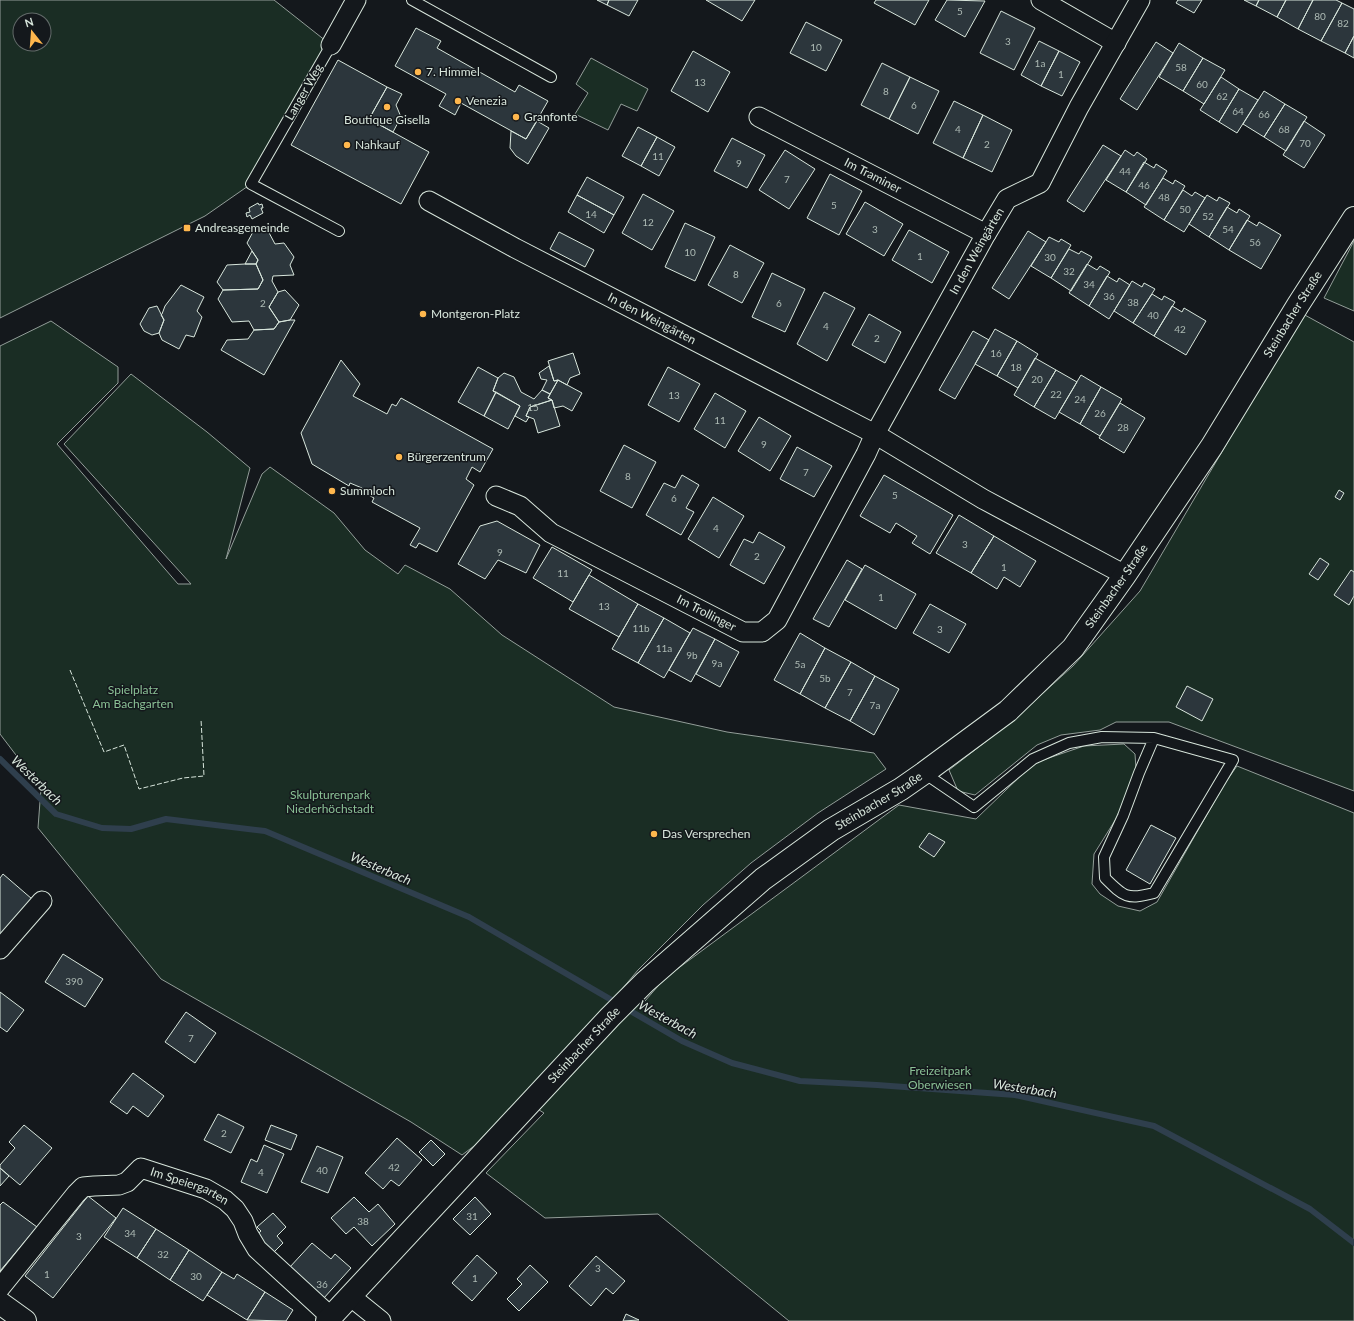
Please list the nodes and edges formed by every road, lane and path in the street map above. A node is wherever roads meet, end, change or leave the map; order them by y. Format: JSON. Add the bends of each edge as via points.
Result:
{"nodes":[{"id":1,"x":356,"y":0,"type":"edge"},
{"id":2,"x":412,"y":0,"type":"edge"},
{"id":3,"x":1041,"y":0,"type":"edge"},
{"id":4,"x":1140,"y":0,"type":"edge"},
{"id":5,"x":1116,"y":43,"type":"junction"},
{"id":6,"x":331,"y":45,"type":"joint"},
{"id":7,"x":551,"y":77,"type":"dead end"},
{"id":8,"x":759,"y":118,"type":"dead end"},
{"id":9,"x":429,"y":202,"type":"dead end"},
{"id":10,"x":1354,"y":218,"type":"edge"},
{"id":11,"x":339,"y":231,"type":"dead end"},
{"id":12,"x":986,"y":234,"type":"junction"},
{"id":13,"x":875,"y":434,"type":"junction"},
{"id":14,"x":496,"y":496,"type":"dead end"},
{"id":15,"x":1124,"y":575,"type":"junction"},
{"id":16,"x":1154,"y":738,"type":"junction"},
{"id":17,"x":924,"y":773,"type":"junction"},
{"id":18,"x":42,"y":901,"type":"dead end"},
{"id":19,"x":0,"y":949,"type":"edge"},
{"id":20,"x":0,"y":1288,"type":"edge"},
{"id":21,"x":350,"y":1296,"type":"junction"},
{"id":22,"x":0,"y":1303,"type":"edge"},
{"id":23,"x":329,"y":1319,"type":"edge"},
{"id":24,"x":25,"y":1321,"type":"edge"},
{"id":25,"x":381,"y":1321,"type":"edge"}],
"edges":[{"from":1,"to":6,"type":"street","name":"Langer Weg"},
{"from":2,"to":7,"type":"lane"},
{"from":3,"to":5,"type":"street"},
{"from":4,"to":5,"type":"street","name":"In den Weingärten"},
{"from":5,"to":12,"type":"street","name":"In den Weingärten","via":[[1040,183],[1007,199]]},
{"from":6,"to":11,"type":"lane","name":"Langer Weg","via":[[251,184]]},
{"from":8,"to":12,"type":"street","name":"Im Traminer"},
{"from":9,"to":13,"type":"street","name":"In den Weingärten"},
{"from":10,"to":15,"type":"main road","name":"Steinbacher Straße","via":[[1212,446]]},
{"from":12,"to":13,"type":"street","name":"In den Weingärten"},
{"from":13,"to":14,"type":"street","name":"Im Trollinger","via":[[777,620],[762,632],[743,632],[551,533],[520,506]]},
{"from":13,"to":15,"type":"street","name":"In den Weingärten","via":[[983,499]]},
{"from":15,"to":17,"type":"main road","name":"Steinbacher Straße","via":[[1073,648],[1008,711]]},
{"from":16,"to":16,"type":"lane","via":[[1104,857],[1105,878],[1120,893],[1136,897],[1154,893],[1233,760]]},
{"from":16,"to":17,"type":"lane","via":[[1102,737],[1069,743],[1033,759],[974,807]]},
{"from":17,"to":21,"type":"main road","name":"Steinbacher Straße","via":[[831,830],[762,879],[645,982]]},
{"from":18,"to":19,"type":"street"},
{"from":20,"to":23,"type":"street","name":"Im Speiergarten","via":[[83,1187],[119,1185],[127,1182],[141,1168],[206,1189],[225,1200],[243,1221],[257,1249]]},
{"from":21,"to":23,"type":"main road","name":"Steinbacher Straße"},
{"from":21,"to":25,"type":"street"},
{"from":22,"to":24,"type":"main road"}]}
